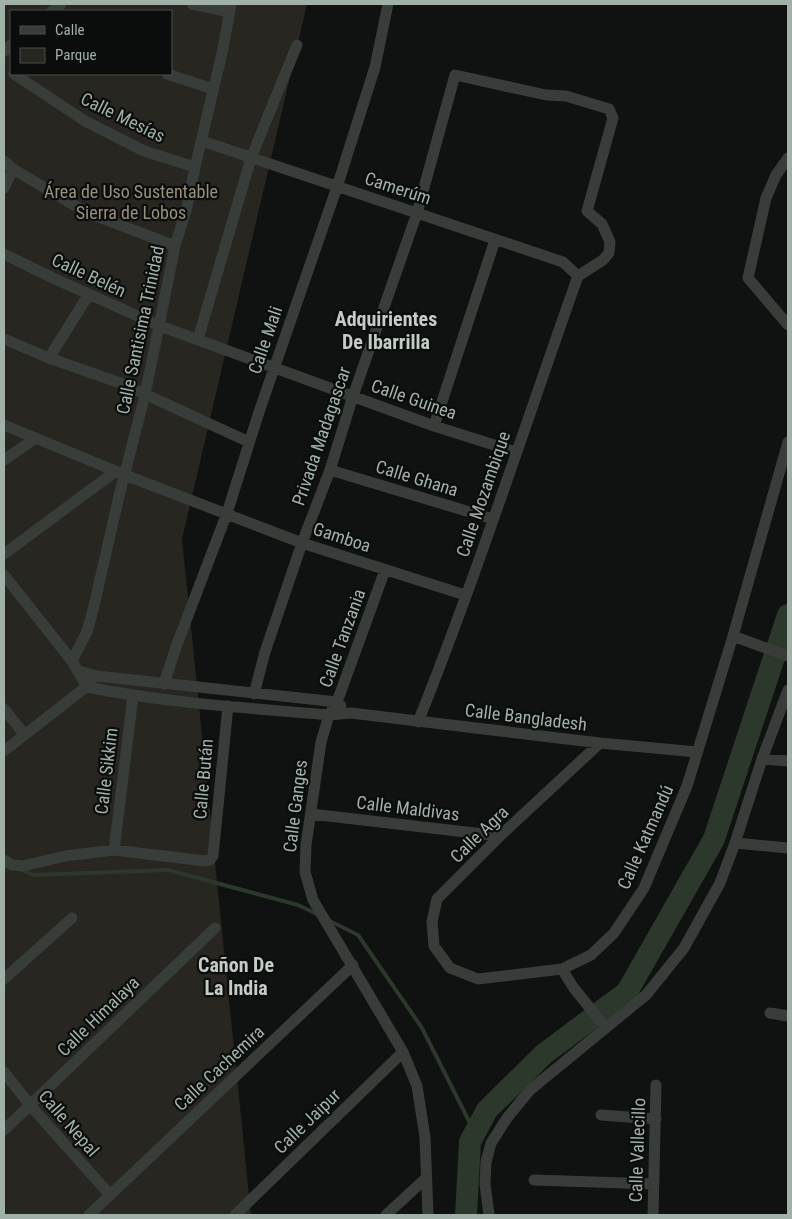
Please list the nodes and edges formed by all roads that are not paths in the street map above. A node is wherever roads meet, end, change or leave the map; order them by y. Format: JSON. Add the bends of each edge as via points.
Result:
{"nodes":[{"id":1,"x":192,"y":4,"type":"edge"},
{"id":2,"x":388,"y":4,"type":"edge"},
{"id":3,"x":231,"y":8,"type":"edge"},
{"id":4,"x":297,"y":45,"type":"dead end"},
{"id":5,"x":16,"y":75,"type":"edge"},
{"id":6,"x":170,"y":75,"type":"edge"},
{"id":7,"x":213,"y":89,"type":"junction"},
{"id":8,"x":202,"y":140,"type":"junction"},
{"id":9,"x":251,"y":158,"type":"junction"},
{"id":10,"x":788,"y":158,"type":"edge"},
{"id":11,"x":4,"y":161,"type":"edge"},
{"id":12,"x":194,"y":167,"type":"junction"},
{"id":13,"x":13,"y":169,"type":"junction"},
{"id":14,"x":337,"y":186,"type":"junction"},
{"id":15,"x":4,"y":188,"type":"edge"},
{"id":16,"x":416,"y":213,"type":"junction"},
{"id":17,"x":495,"y":240,"type":"junction"},
{"id":18,"x":175,"y":246,"type":"junction"},
{"id":19,"x":4,"y":254,"type":"edge"},
{"id":20,"x":578,"y":276,"type":"junction"},
{"id":21,"x":89,"y":294,"type":"junction"},
{"id":22,"x":788,"y":325,"type":"edge"},
{"id":23,"x":160,"y":326,"type":"junction"},
{"id":24,"x":4,"y":339,"type":"edge"},
{"id":25,"x":198,"y":339,"type":"junction"},
{"id":26,"x":49,"y":358,"type":"junction"},
{"id":27,"x":274,"y":368,"type":"junction"},
{"id":28,"x":145,"y":395,"type":"junction"},
{"id":29,"x":353,"y":396,"type":"junction"},
{"id":30,"x":4,"y":425,"type":"edge"},
{"id":31,"x":434,"y":426,"type":"junction"},
{"id":32,"x":36,"y":438,"type":"junction"},
{"id":33,"x":249,"y":442,"type":"junction"},
{"id":34,"x":788,"y":442,"type":"edge"},
{"id":35,"x":516,"y":452,"type":"junction"},
{"id":36,"x":4,"y":460,"type":"edge"},
{"id":37,"x":330,"y":470,"type":"junction"},
{"id":38,"x":120,"y":473,"type":"junction"},
{"id":39,"x":227,"y":513,"type":"junction"},
{"id":40,"x":493,"y":520,"type":"junction"},
{"id":41,"x":302,"y":543,"type":"junction"},
{"id":42,"x":4,"y":554,"type":"edge"},
{"id":43,"x":385,"y":570,"type":"junction"},
{"id":44,"x":4,"y":575,"type":"edge"},
{"id":45,"x":465,"y":596,"type":"junction"},
{"id":46,"x":732,"y":636,"type":"junction"},
{"id":47,"x":787,"y":656,"type":"edge"},
{"id":48,"x":76,"y":666,"type":"junction"},
{"id":49,"x":97,"y":676,"type":"junction"},
{"id":50,"x":164,"y":684,"type":"junction"},
{"id":51,"x":87,"y":687,"type":"junction"},
{"id":52,"x":788,"y":690,"type":"edge"},
{"id":53,"x":254,"y":694,"type":"junction"},
{"id":54,"x":133,"y":696,"type":"junction"},
{"id":55,"x":337,"y":702,"type":"junction"},
{"id":56,"x":228,"y":706,"type":"junction"},
{"id":57,"x":4,"y":709,"type":"edge"},
{"id":58,"x":351,"y":713,"type":"junction"},
{"id":59,"x":329,"y":715,"type":"junction"},
{"id":60,"x":418,"y":722,"type":"junction"},
{"id":61,"x":24,"y":734,"type":"junction"},
{"id":62,"x":600,"y":743,"type":"junction"},
{"id":63,"x":4,"y":751,"type":"edge"},
{"id":64,"x":697,"y":752,"type":"junction"},
{"id":65,"x":762,"y":759,"type":"junction"},
{"id":66,"x":788,"y":761,"type":"edge"},
{"id":67,"x":311,"y":814,"type":"junction"},
{"id":68,"x":500,"y":836,"type":"junction"},
{"id":69,"x":735,"y":843,"type":"junction"},
{"id":70,"x":788,"y":848,"type":"edge"},
{"id":71,"x":114,"y":850,"type":"junction"},
{"id":72,"x":4,"y":860,"type":"edge"},
{"id":73,"x":72,"y":918,"type":"dead end"},
{"id":74,"x":215,"y":928,"type":"dead end"},
{"id":75,"x":352,"y":965,"type":"junction"},
{"id":76,"x":450,"y":968,"type":"joint"},
{"id":77,"x":562,"y":969,"type":"junction"},
{"id":78,"x":4,"y":979,"type":"edge"},
{"id":79,"x":770,"y":1013,"type":"dead end"},
{"id":80,"x":788,"y":1016,"type":"edge"},
{"id":81,"x":603,"y":1024,"type":"junction"},
{"id":82,"x":403,"y":1052,"type":"junction"},
{"id":83,"x":4,"y":1072,"type":"edge"},
{"id":84,"x":656,"y":1085,"type":"dead end"},
{"id":85,"x":30,"y":1105,"type":"junction"},
{"id":86,"x":602,"y":1115,"type":"dead end"},
{"id":87,"x":656,"y":1118,"type":"junction"},
{"id":88,"x":4,"y":1130,"type":"edge"},
{"id":89,"x":425,"y":1179,"type":"junction"},
{"id":90,"x":534,"y":1180,"type":"dead end"},
{"id":91,"x":654,"y":1184,"type":"junction"},
{"id":92,"x":110,"y":1196,"type":"junction"},
{"id":93,"x":89,"y":1215,"type":"edge"},
{"id":94,"x":235,"y":1215,"type":"edge"},
{"id":95,"x":386,"y":1215,"type":"edge"},
{"id":96,"x":428,"y":1215,"type":"edge"},
{"id":97,"x":489,"y":1215,"type":"edge"},
{"id":98,"x":653,"y":1215,"type":"edge"}],
"edges":[{"from":1,"to":3,"type":"street"},
{"from":2,"to":14,"type":"street","name":"Calle Mali","via":[[375,67]]},
{"from":3,"to":7,"type":"street","name":"Calle Santisima Trinidad"},
{"from":4,"to":9,"type":"street"},
{"from":5,"to":12,"type":"street","name":"Calle Mesías","via":[[85,121],[144,151]]},
{"from":6,"to":7,"type":"street"},
{"from":7,"to":8,"type":"street","name":"Calle Santisima Trinidad"},
{"from":8,"to":9,"type":"street","name":"Camerúm"},
{"from":8,"to":12,"type":"street","name":"Calle Santisima Trinidad"},
{"from":9,"to":14,"type":"street","name":"Camerúm"},
{"from":9,"to":25,"type":"street"},
{"from":10,"to":22,"type":"street","via":[[766,198],[748,278]]},
{"from":11,"to":13,"type":"street"},
{"from":12,"to":18,"type":"street","name":"Calle Santisima Trinidad","via":[[187,207]]},
{"from":13,"to":15,"type":"street"},
{"from":13,"to":18,"type":"street","via":[[86,212]]},
{"from":14,"to":16,"type":"street","name":"Camerúm"},
{"from":14,"to":27,"type":"street","name":"Calle Mali"},
{"from":16,"to":17,"type":"street","name":"Camerúm"},
{"from":16,"to":20,"type":"street","name":"Privada Madagascar","via":[[455,75],[546,95],[566,96],[609,109],[613,118],[587,211],[602,224],[610,242],[602,260]]},
{"from":16,"to":29,"type":"street","name":"Privada Madagascar"},
{"from":17,"to":20,"type":"street","name":"Camerúm","via":[[563,262]]},
{"from":17,"to":31,"type":"street"},
{"from":18,"to":23,"type":"street","name":"Calle Santisima Trinidad"},
{"from":19,"to":21,"type":"street","name":"Calle Belén"},
{"from":20,"to":35,"type":"street","name":"Calle Mozambique"},
{"from":21,"to":23,"type":"street","name":"Calle Belén"},
{"from":21,"to":26,"type":"street"},
{"from":23,"to":25,"type":"street","name":"Calle Guinea"},
{"from":23,"to":28,"type":"street","name":"Calle Santisima Trinidad"},
{"from":24,"to":26,"type":"street"},
{"from":25,"to":27,"type":"street","name":"Calle Guinea"},
{"from":26,"to":28,"type":"street"},
{"from":27,"to":29,"type":"street","name":"Calle Guinea"},
{"from":27,"to":33,"type":"street","name":"Calle Mali"},
{"from":28,"to":33,"type":"street"},
{"from":28,"to":38,"type":"street","name":"Calle Santisima Trinidad"},
{"from":29,"to":31,"type":"street","name":"Calle Guinea"},
{"from":29,"to":37,"type":"street","name":"Privada Madagascar"},
{"from":30,"to":32,"type":"street","name":"Gamboa"},
{"from":31,"to":35,"type":"street","name":"Calle Guinea"},
{"from":32,"to":36,"type":"street"},
{"from":32,"to":38,"type":"street","name":"Gamboa"},
{"from":33,"to":39,"type":"street","name":"Calle Mali"},
{"from":34,"to":46,"type":"street","name":"Calle Katmandú"},
{"from":35,"to":40,"type":"street","name":"Calle Mozambique"},
{"from":37,"to":40,"type":"street","name":"Calle Ghana"},
{"from":37,"to":41,"type":"street","name":"Privada Madagascar"},
{"from":38,"to":39,"type":"street","name":"Gamboa"},
{"from":38,"to":42,"type":"street"},
{"from":38,"to":48,"type":"street","name":"Calle Santisima Trinidad","via":[[94,606]]},
{"from":39,"to":41,"type":"street","name":"Gamboa"},
{"from":39,"to":50,"type":"street","name":"Calle Mali"},
{"from":40,"to":45,"type":"street","name":"Calle Mozambique"},
{"from":41,"to":43,"type":"street","name":"Gamboa"},
{"from":41,"to":53,"type":"street","name":"Privada Madagascar"},
{"from":43,"to":45,"type":"street","name":"Gamboa"},
{"from":43,"to":55,"type":"street","name":"Calle Tanzania"},
{"from":44,"to":48,"type":"street"},
{"from":45,"to":60,"type":"street","name":"Calle Mozambique"},
{"from":46,"to":47,"type":"street"},
{"from":46,"to":64,"type":"street","name":"Calle Katmandú"},
{"from":48,"to":49,"type":"street"},
{"from":48,"to":51,"type":"street"},
{"from":49,"to":50,"type":"street"},
{"from":49,"to":51,"type":"street"},
{"from":50,"to":53,"type":"street"},
{"from":51,"to":54,"type":"street","name":"Calle Bangladesh"},
{"from":51,"to":61,"type":"street"},
{"from":52,"to":65,"type":"street"},
{"from":53,"to":55,"type":"street"},
{"from":54,"to":56,"type":"street","name":"Calle Bangladesh"},
{"from":54,"to":71,"type":"street","name":"Calle Sikkim"},
{"from":55,"to":58,"type":"street"},
{"from":55,"to":59,"type":"street","name":"Calle Tanzania"},
{"from":56,"to":59,"type":"street","name":"Calle Bangladesh"},
{"from":56,"to":71,"type":"street","name":"Calle Bután","via":[[213,856],[210,860]]},
{"from":57,"to":61,"type":"street"},
{"from":58,"to":59,"type":"street","name":"Calle Bangladesh"},
{"from":58,"to":60,"type":"street","name":"Calle Bangladesh"},
{"from":59,"to":67,"type":"street","name":"Calle Ganges","via":[[321,742]]},
{"from":60,"to":62,"type":"street","name":"Calle Bangladesh"},
{"from":61,"to":63,"type":"street"},
{"from":62,"to":64,"type":"street","name":"Calle Bangladesh"},
{"from":62,"to":68,"type":"street","name":"Calle Agra"},
{"from":64,"to":77,"type":"street","name":"Calle Katmandú","via":[[687,786],[644,888],[614,933],[591,955]]},
{"from":65,"to":66,"type":"street"},
{"from":65,"to":69,"type":"street"},
{"from":67,"to":68,"type":"street","name":"Calle Maldivas"},
{"from":67,"to":75,"type":"street","name":"Calle Ganges","via":[[305,872],[312,900]]},
{"from":68,"to":76,"type":"street","name":"Calle Agra","via":[[438,899],[432,922],[434,946]]},
{"from":69,"to":70,"type":"street"},
{"from":69,"to":81,"type":"street","via":[[720,883],[684,948],[646,995]]},
{"from":71,"to":72,"type":"street","via":[[65,856],[23,866]]},
{"from":73,"to":78,"type":"street"},
{"from":74,"to":85,"type":"street","name":"Calle Himalaya"},
{"from":75,"to":82,"type":"street"},
{"from":75,"to":92,"type":"street","name":"Calle Cachemira"},
{"from":76,"to":77,"type":"street","name":"Calle Katmandú","via":[[478,979]]},
{"from":77,"to":81,"type":"street"},
{"from":79,"to":80,"type":"street"},
{"from":81,"to":97,"type":"street","via":[[530,1090],[491,1143],[485,1184]]},
{"from":82,"to":89,"type":"street","via":[[417,1086],[425,1137]]},
{"from":82,"to":94,"type":"street","name":"Calle Jaipur"},
{"from":83,"to":85,"type":"street","name":"Calle Nepal"},
{"from":84,"to":87,"type":"street","name":"Calle Vallecillo"},
{"from":85,"to":88,"type":"street","name":"Calle Himalaya"},
{"from":85,"to":92,"type":"street","name":"Calle Nepal"},
{"from":86,"to":87,"type":"street"},
{"from":87,"to":91,"type":"street","name":"Calle Vallecillo"},
{"from":89,"to":95,"type":"street"},
{"from":89,"to":96,"type":"street"},
{"from":90,"to":91,"type":"street"},
{"from":91,"to":98,"type":"street","name":"Calle Vallecillo"},
{"from":92,"to":93,"type":"street","name":"Calle Cachemira"}]}
